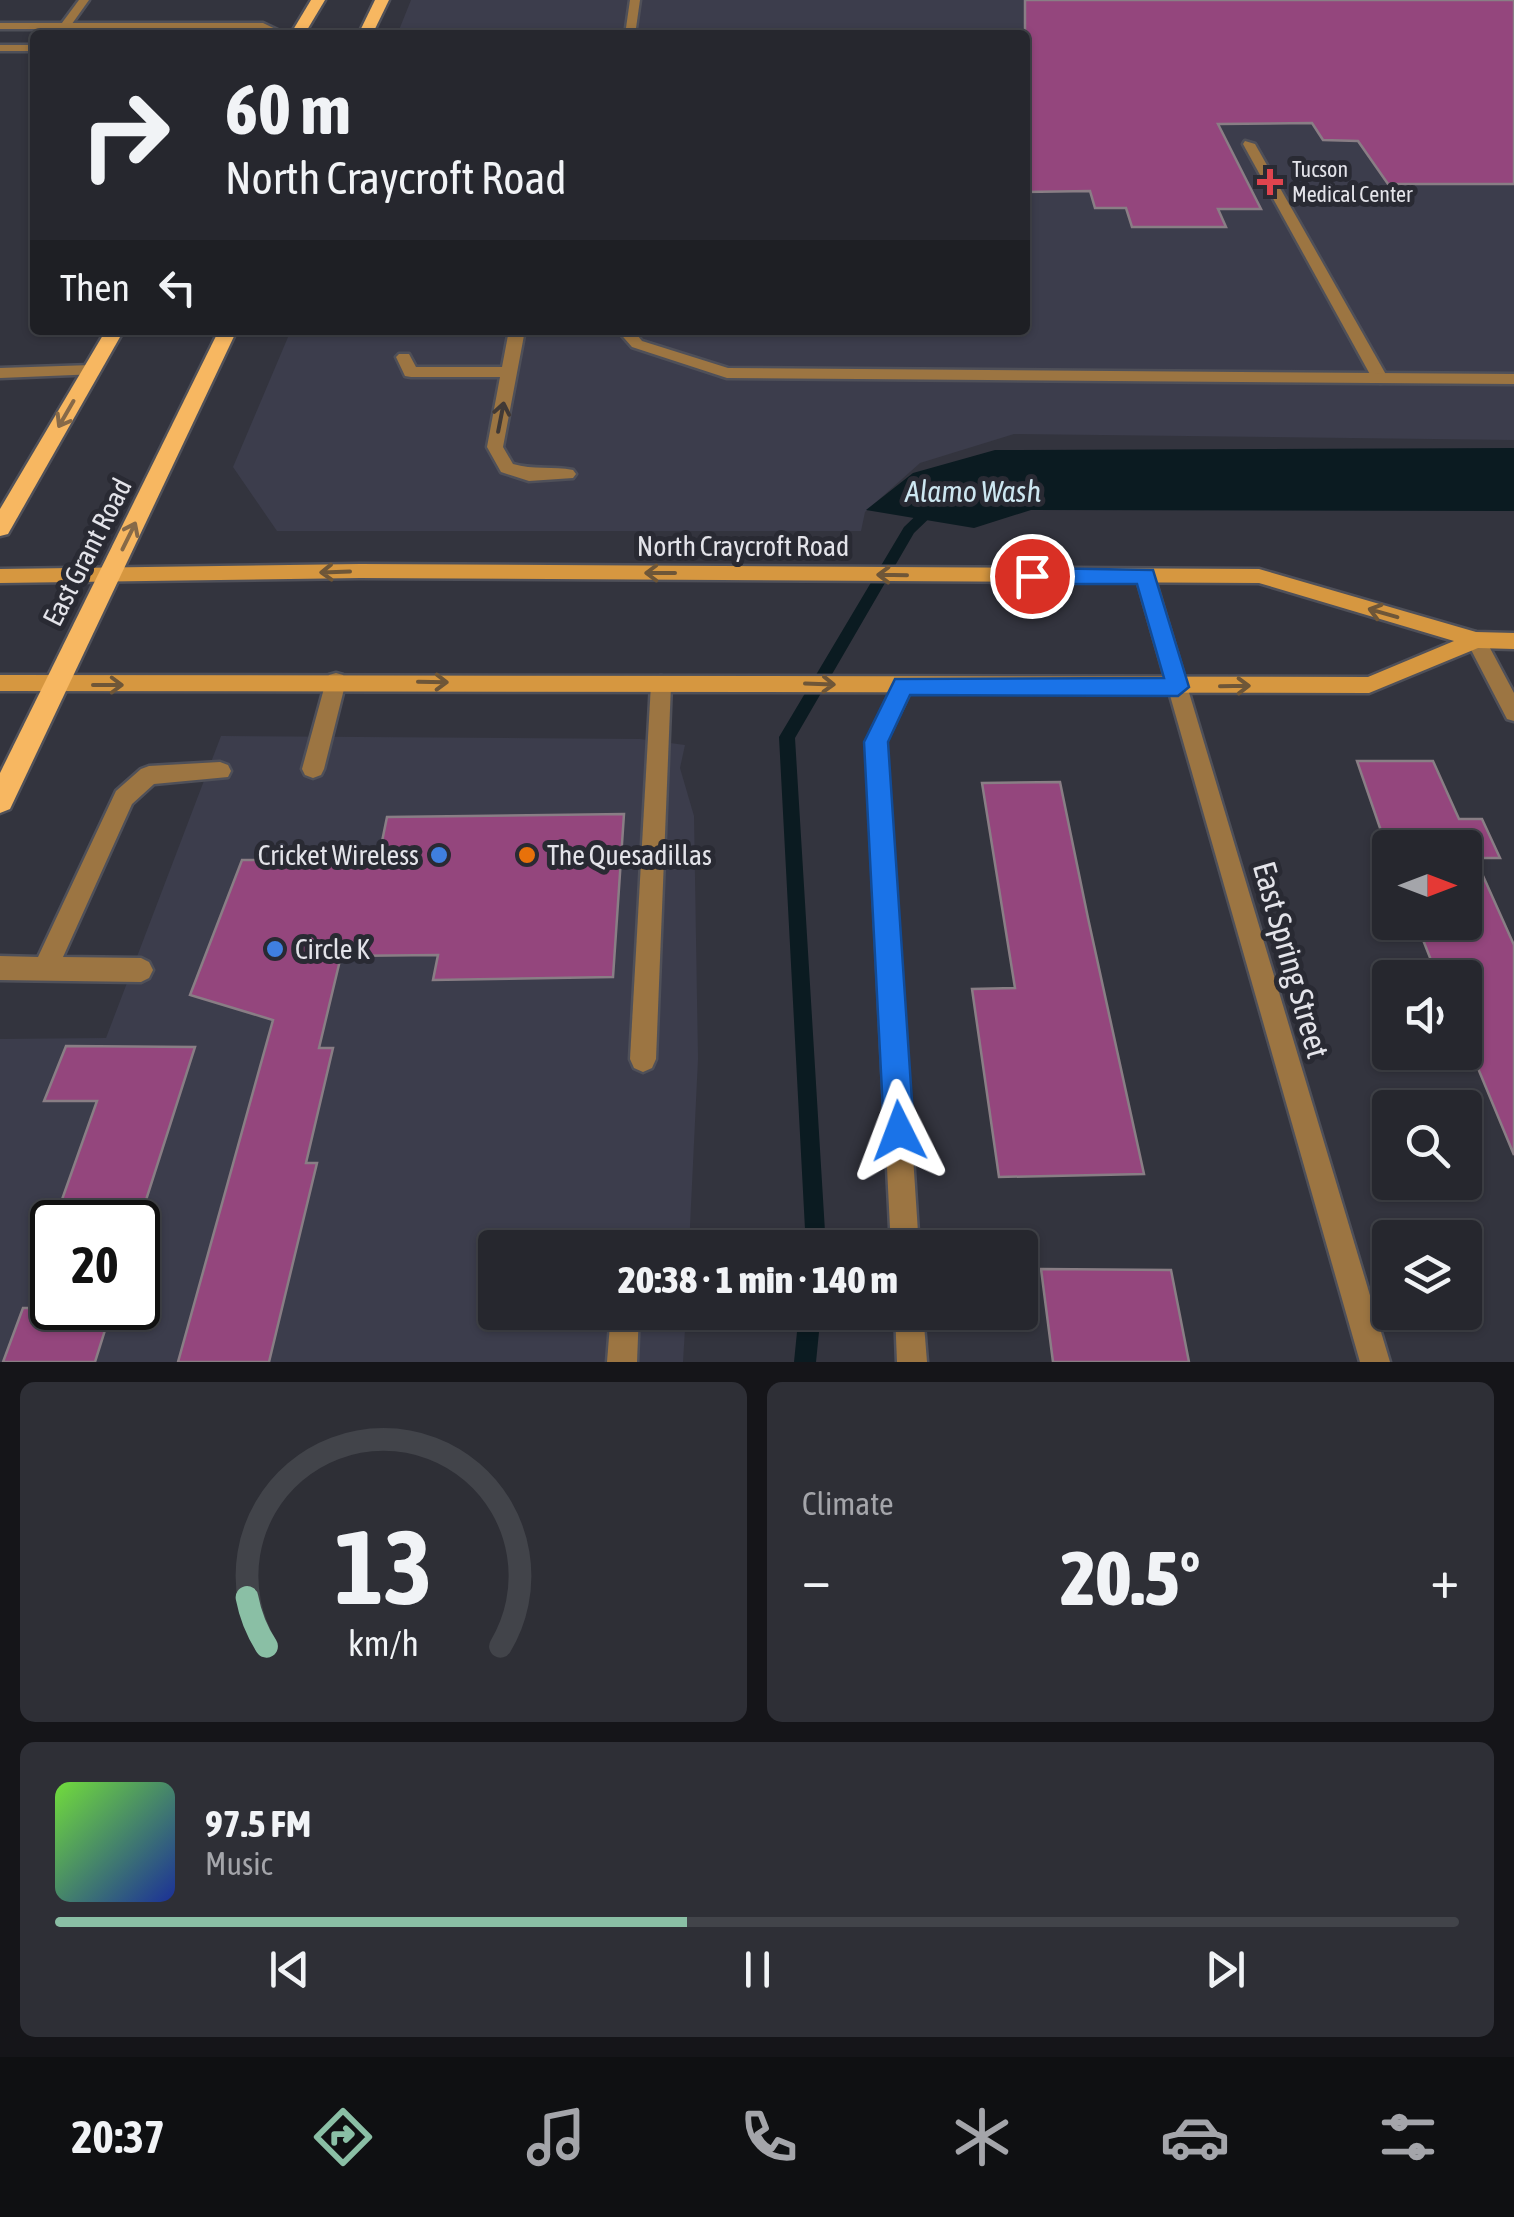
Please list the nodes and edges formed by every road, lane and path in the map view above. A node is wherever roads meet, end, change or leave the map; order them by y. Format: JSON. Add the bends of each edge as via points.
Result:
{"nodes":[{"id":1,"x":84,"y":0,"type":"edge"},
{"id":2,"x":318,"y":0,"type":"edge"},
{"id":3,"x":382,"y":0,"type":"edge"},
{"id":4,"x":636,"y":0,"type":"edge"},
{"id":5,"x":0,"y":26,"type":"edge"},
{"id":6,"x":49,"y":30,"type":"edge"},
{"id":7,"x":62,"y":30,"type":"edge"},
{"id":8,"x":101,"y":30,"type":"edge"},
{"id":9,"x":272,"y":30,"type":"edge"},
{"id":10,"x":300,"y":30,"type":"edge"},
{"id":11,"x":367,"y":30,"type":"edge"},
{"id":12,"x":631,"y":30,"type":"edge"},
{"id":13,"x":0,"y":48,"type":"edge"},
{"id":14,"x":30,"y":48,"type":"edge"},
{"id":15,"x":1249,"y":144,"type":"dead end"},
{"id":16,"x":111,"y":335,"type":"edge"},
{"id":17,"x":226,"y":335,"type":"edge"},
{"id":18,"x":517,"y":335,"type":"edge"},
{"id":19,"x":629,"y":335,"type":"edge"},
{"id":20,"x":404,"y":357,"type":"dead end"},
{"id":21,"x":92,"y":370,"type":"junction"},
{"id":22,"x":509,"y":372,"type":"junction"},
{"id":23,"x":0,"y":373,"type":"edge"},
{"id":24,"x":1380,"y":378,"type":"junction"},
{"id":25,"x":1514,"y":379,"type":"edge"},
{"id":26,"x":567,"y":474,"type":"dead end"},
{"id":27,"x":0,"y":528,"type":"edge"},
{"id":28,"x":0,"y":576,"type":"edge"},
{"id":29,"x":1145,"y":576,"type":"junction"},
{"id":30,"x":108,"y":578,"type":"junction"},
{"id":31,"x":1476,"y":640,"type":"junction"},
{"id":32,"x":1514,"y":641,"type":"edge"},
{"id":33,"x":336,"y":681,"type":"junction"},
{"id":34,"x":0,"y":683,"type":"edge"},
{"id":35,"x":661,"y":684,"type":"junction"},
{"id":36,"x":53,"y":686,"type":"junction"},
{"id":37,"x":898,"y":686,"type":"junction"},
{"id":38,"x":1178,"y":687,"type":"junction"},
{"id":39,"x":1514,"y":713,"type":"edge"},
{"id":40,"x":313,"y":769,"type":"dead end"},
{"id":41,"x":220,"y":771,"type":"dead end"},
{"id":42,"x":0,"y":801,"type":"edge"},
{"id":43,"x":0,"y":968,"type":"edge"},
{"id":44,"x":45,"y":969,"type":"junction"},
{"id":45,"x":141,"y":970,"type":"dead end"},
{"id":46,"x":643,"y":1060,"type":"dead end"},
{"id":47,"x":905,"y":1230,"type":"edge"},
{"id":48,"x":624,"y":1330,"type":"edge"},
{"id":49,"x":910,"y":1330,"type":"edge"},
{"id":50,"x":622,"y":1362,"type":"edge"},
{"id":51,"x":912,"y":1362,"type":"edge"},
{"id":52,"x":1375,"y":1362,"type":"edge"}],
"edges":[{"from":1,"to":7,"type":"street"},
{"from":2,"to":10,"type":"main road"},
{"from":3,"to":11,"type":"main road"},
{"from":4,"to":12,"type":"street"},
{"from":5,"to":6,"type":"street"},
{"from":8,"to":9,"type":"street"},
{"from":13,"to":14,"type":"street"},
{"from":15,"to":24,"type":"street"},
{"from":16,"to":21,"type":"main road"},
{"from":30,"to":17,"type":"main road","name":"East Grant Road","one_way":true},
{"from":18,"to":22,"type":"street"},
{"from":19,"to":24,"type":"street","via":[[637,344],[727,372]]},
{"from":20,"to":22,"type":"street","via":[[411,372]]},
{"from":21,"to":23,"type":"street"},
{"from":21,"to":27,"type":"main road","one_way":true},
{"from":26,"to":22,"type":"street","one_way":true,"via":[[530,475],[506,468],[500,458],[495,448]]},
{"from":24,"to":25,"type":"street"},
{"from":28,"to":30,"type":"main road","name":"North Craycroft Road"},
{"from":29,"to":30,"type":"main road","name":"North Craycroft Road","one_way":true,"via":[[360,571]]},
{"from":31,"to":29,"type":"main road","name":"North Craycroft Road","one_way":true,"via":[[1260,576]]},
{"from":29,"to":38,"type":"street","name":"East Spring Street"},
{"from":30,"to":36,"type":"main road","name":"East Grant Road"},
{"from":31,"to":32,"type":"main road","name":"North Craycroft Road"},
{"from":38,"to":31,"type":"main road","name":"North Craycroft Road","one_way":true,"via":[[1369,684]]},
{"from":31,"to":39,"type":"street"},
{"from":33,"to":35,"type":"main road","name":"North Craycroft Road","one_way":true},
{"from":36,"to":33,"type":"main road","name":"North Craycroft Road","one_way":true},
{"from":33,"to":40,"type":"street"},
{"from":34,"to":36,"type":"main road","name":"North Craycroft Road"},
{"from":35,"to":37,"type":"main road","name":"North Craycroft Road","one_way":true},
{"from":35,"to":46,"type":"street"},
{"from":36,"to":42,"type":"main road","name":"East Grant Road"},
{"from":37,"to":38,"type":"main road","name":"North Craycroft Road"},
{"from":37,"to":47,"type":"street","via":[[876,742]]},
{"from":38,"to":52,"type":"street","name":"East Spring Street"},
{"from":41,"to":44,"type":"street","via":[[149,775],[124,798]]},
{"from":43,"to":44,"type":"street"},
{"from":44,"to":45,"type":"street"},
{"from":48,"to":50,"type":"street"},
{"from":49,"to":51,"type":"street"}]}
